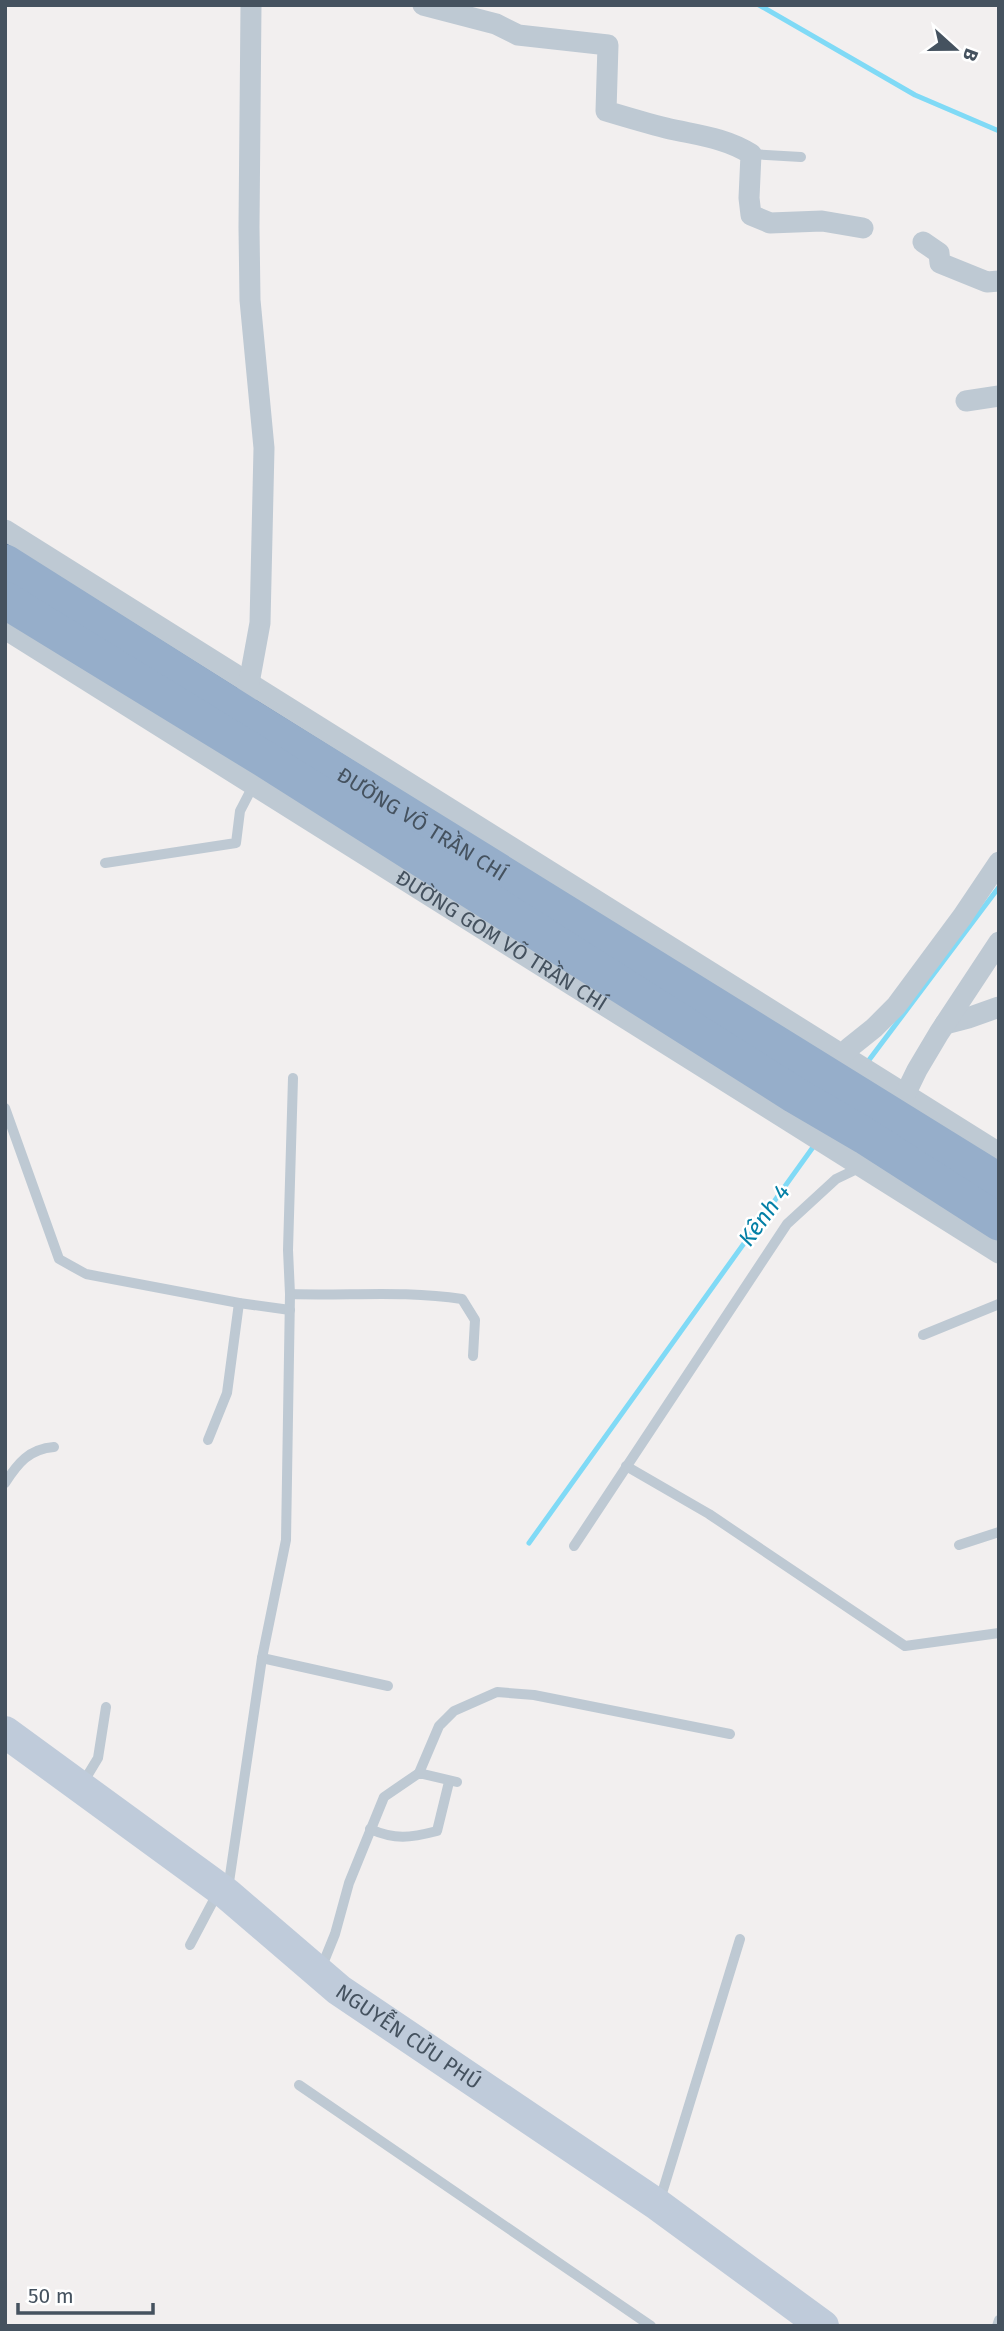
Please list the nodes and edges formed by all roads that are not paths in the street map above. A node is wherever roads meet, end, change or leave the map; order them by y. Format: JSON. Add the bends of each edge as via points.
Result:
{"nodes":[{"id":1,"x":251,"y":5,"type":"edge"},
{"id":2,"x":423,"y":5,"type":"edge"},
{"id":3,"x":751,"y":154,"type":"junction"},
{"id":4,"x":801,"y":157,"type":"dead end"},
{"id":5,"x":863,"y":228,"type":"dead end"},
{"id":6,"x":923,"y":242,"type":"dead end"},
{"id":7,"x":999,"y":281,"type":"edge"},
{"id":8,"x":999,"y":396,"type":"edge"},
{"id":9,"x":966,"y":401,"type":"dead end"},
{"id":10,"x":5,"y":530,"type":"edge"},
{"id":11,"x":5,"y":563,"type":"edge"},
{"id":12,"x":5,"y":600,"type":"edge"},
{"id":13,"x":5,"y":629,"type":"edge"},
{"id":14,"x":247,"y":698,"type":"junction"},
{"id":15,"x":260,"y":772,"type":"junction"},
{"id":16,"x":999,"y":862,"type":"edge"},
{"id":17,"x":105,"y":863,"type":"dead end"},
{"id":18,"x":999,"y":942,"type":"edge"},
{"id":19,"x":999,"y":1007,"type":"edge"},
{"id":20,"x":945,"y":1024,"type":"junction"},
{"id":21,"x":837,"y":1071,"type":"junction"},
{"id":22,"x":293,"y":1078,"type":"dead end"},
{"id":23,"x":5,"y":1108,"type":"edge"},
{"id":24,"x":881,"y":1137,"type":"junction"},
{"id":25,"x":999,"y":1153,"type":"edge"},
{"id":26,"x":999,"y":1182,"type":"edge"},
{"id":27,"x":999,"y":1222,"type":"edge"},
{"id":28,"x":999,"y":1253,"type":"edge"},
{"id":29,"x":290,"y":1294,"type":"junction"},
{"id":30,"x":239,"y":1303,"type":"junction"},
{"id":31,"x":999,"y":1304,"type":"edge"},
{"id":32,"x":290,"y":1310,"type":"junction"},
{"id":33,"x":923,"y":1335,"type":"dead end"},
{"id":34,"x":473,"y":1356,"type":"dead end"},
{"id":35,"x":208,"y":1440,"type":"dead end"},
{"id":36,"x":54,"y":1447,"type":"dead end"},
{"id":37,"x":626,"y":1466,"type":"junction"},
{"id":38,"x":5,"y":1483,"type":"edge"},
{"id":39,"x":999,"y":1532,"type":"edge"},
{"id":40,"x":959,"y":1545,"type":"dead end"},
{"id":41,"x":574,"y":1546,"type":"dead end"},
{"id":42,"x":999,"y":1633,"type":"edge"},
{"id":43,"x":262,"y":1658,"type":"junction"},
{"id":44,"x":388,"y":1686,"type":"dead end"},
{"id":45,"x":106,"y":1707,"type":"dead end"},
{"id":46,"x":5,"y":1732,"type":"edge"},
{"id":47,"x":730,"y":1734,"type":"dead end"},
{"id":48,"x":419,"y":1773,"type":"junction"},
{"id":49,"x":80,"y":1787,"type":"junction"},
{"id":50,"x":370,"y":1829,"type":"junction"},
{"id":51,"x":223,"y":1891,"type":"junction"},
{"id":52,"x":740,"y":1939,"type":"dead end"},
{"id":53,"x":190,"y":1945,"type":"dead end"},
{"id":54,"x":319,"y":1973,"type":"junction"},
{"id":55,"x":299,"y":2085,"type":"dead end"},
{"id":56,"x":658,"y":2205,"type":"junction"},
{"id":57,"x":999,"y":2320,"type":"edge"},
{"id":58,"x":651,"y":2326,"type":"edge"},
{"id":59,"x":822,"y":2326,"type":"edge"},
{"id":60,"x":997,"y":2326,"type":"edge"}],
"edges":[{"from":1,"to":14,"type":"street","via":[[250,300],[264,448],[260,623]]},
{"from":2,"to":3,"type":"street","via":[[496,24],[518,35],[608,45],[606,111],[703,134]]},
{"from":3,"to":4,"type":"lane"},
{"from":3,"to":5,"type":"street","via":[[751,215],[769,223],[822,221]]},
{"from":6,"to":7,"type":"street","via":[[939,253],[940,263],[987,282]]},
{"from":8,"to":9,"type":"street"},
{"from":10,"to":14,"type":"street"},
{"from":11,"to":14,"type":"highway","name":"ĐƯỜNG VÕ TRẦN CHÍ"},
{"from":12,"to":15,"type":"highway","name":"ĐƯỜNG VÕ TRẦN CHÍ"},
{"from":13,"to":15,"type":"street","name":"ĐƯỜNG GOM VÕ TRẦN CHÍ"},
{"from":14,"to":21,"type":"highway","name":"ĐƯỜNG VÕ TRẦN CHÍ"},
{"from":15,"to":17,"type":"lane","via":[[240,811],[236,844]]},
{"from":15,"to":24,"type":"street","name":"ĐƯỜNG GOM VÕ TRẦN CHÍ"},
{"from":15,"to":24,"type":"highway","name":"ĐƯỜNG VÕ TRẦN CHÍ","via":[[795,1096]]},
{"from":16,"to":21,"type":"street","via":[[896,1006],[854,1043]]},
{"from":18,"to":20,"type":"street"},
{"from":19,"to":20,"type":"street"},
{"from":20,"to":24,"type":"street"},
{"from":21,"to":24,"type":"highway","name":"ĐƯỜNG VÕ TRẦN CHÍ"},
{"from":22,"to":29,"type":"lane"},
{"from":23,"to":30,"type":"lane","via":[[59,1259],[86,1274]]},
{"from":24,"to":25,"type":"street","name":"ĐƯỜNG GOM VÕ TRẦN CHÍ"},
{"from":24,"to":26,"type":"highway"},
{"from":24,"to":27,"type":"highway"},
{"from":24,"to":28,"type":"street","name":"ĐƯỜNG GOM VÕ TRẦN CHÍ"},
{"from":24,"to":37,"type":"lane","via":[[787,1224]]},
{"from":29,"to":32,"type":"lane"},
{"from":29,"to":34,"type":"lane","via":[[404,1293],[462,1299],[475,1320]]},
{"from":30,"to":32,"type":"lane"},
{"from":30,"to":35,"type":"lane","via":[[227,1393]]},
{"from":31,"to":33,"type":"lane"},
{"from":32,"to":43,"type":"lane","via":[[286,1540]]},
{"from":36,"to":38,"type":"lane","via":[[29,1453]]},
{"from":37,"to":41,"type":"lane"},
{"from":37,"to":42,"type":"lane","via":[[709,1514],[905,1646]]},
{"from":39,"to":40,"type":"lane"},
{"from":43,"to":44,"type":"lane"},
{"from":43,"to":51,"type":"lane"},
{"from":45,"to":49,"type":"lane","via":[[98,1758]]},
{"from":46,"to":49,"type":"main road","name":"NGUYỄN CỬU PHÚ"},
{"from":47,"to":48,"type":"lane","via":[[534,1695],[497,1692],[454,1711],[439,1726]]},
{"from":48,"to":50,"type":"lane","via":[[384,1797]]},
{"from":48,"to":50,"type":"lane","via":[[453,1782],[437,1831],[389,1838]]},
{"from":49,"to":51,"type":"main road","name":"NGUYỄN CỬU PHÚ"},
{"from":50,"to":54,"type":"lane"},
{"from":51,"to":53,"type":"lane"},
{"from":51,"to":54,"type":"main road","name":"NGUYỄN CỬU PHÚ"},
{"from":52,"to":56,"type":"lane"},
{"from":54,"to":56,"type":"main road","name":"NGUYỄN CỬU PHÚ"},
{"from":55,"to":58,"type":"lane"},
{"from":56,"to":59,"type":"main road","name":"NGUYỄN CỬU PHÚ"},
{"from":57,"to":60,"type":"lane"}]}
